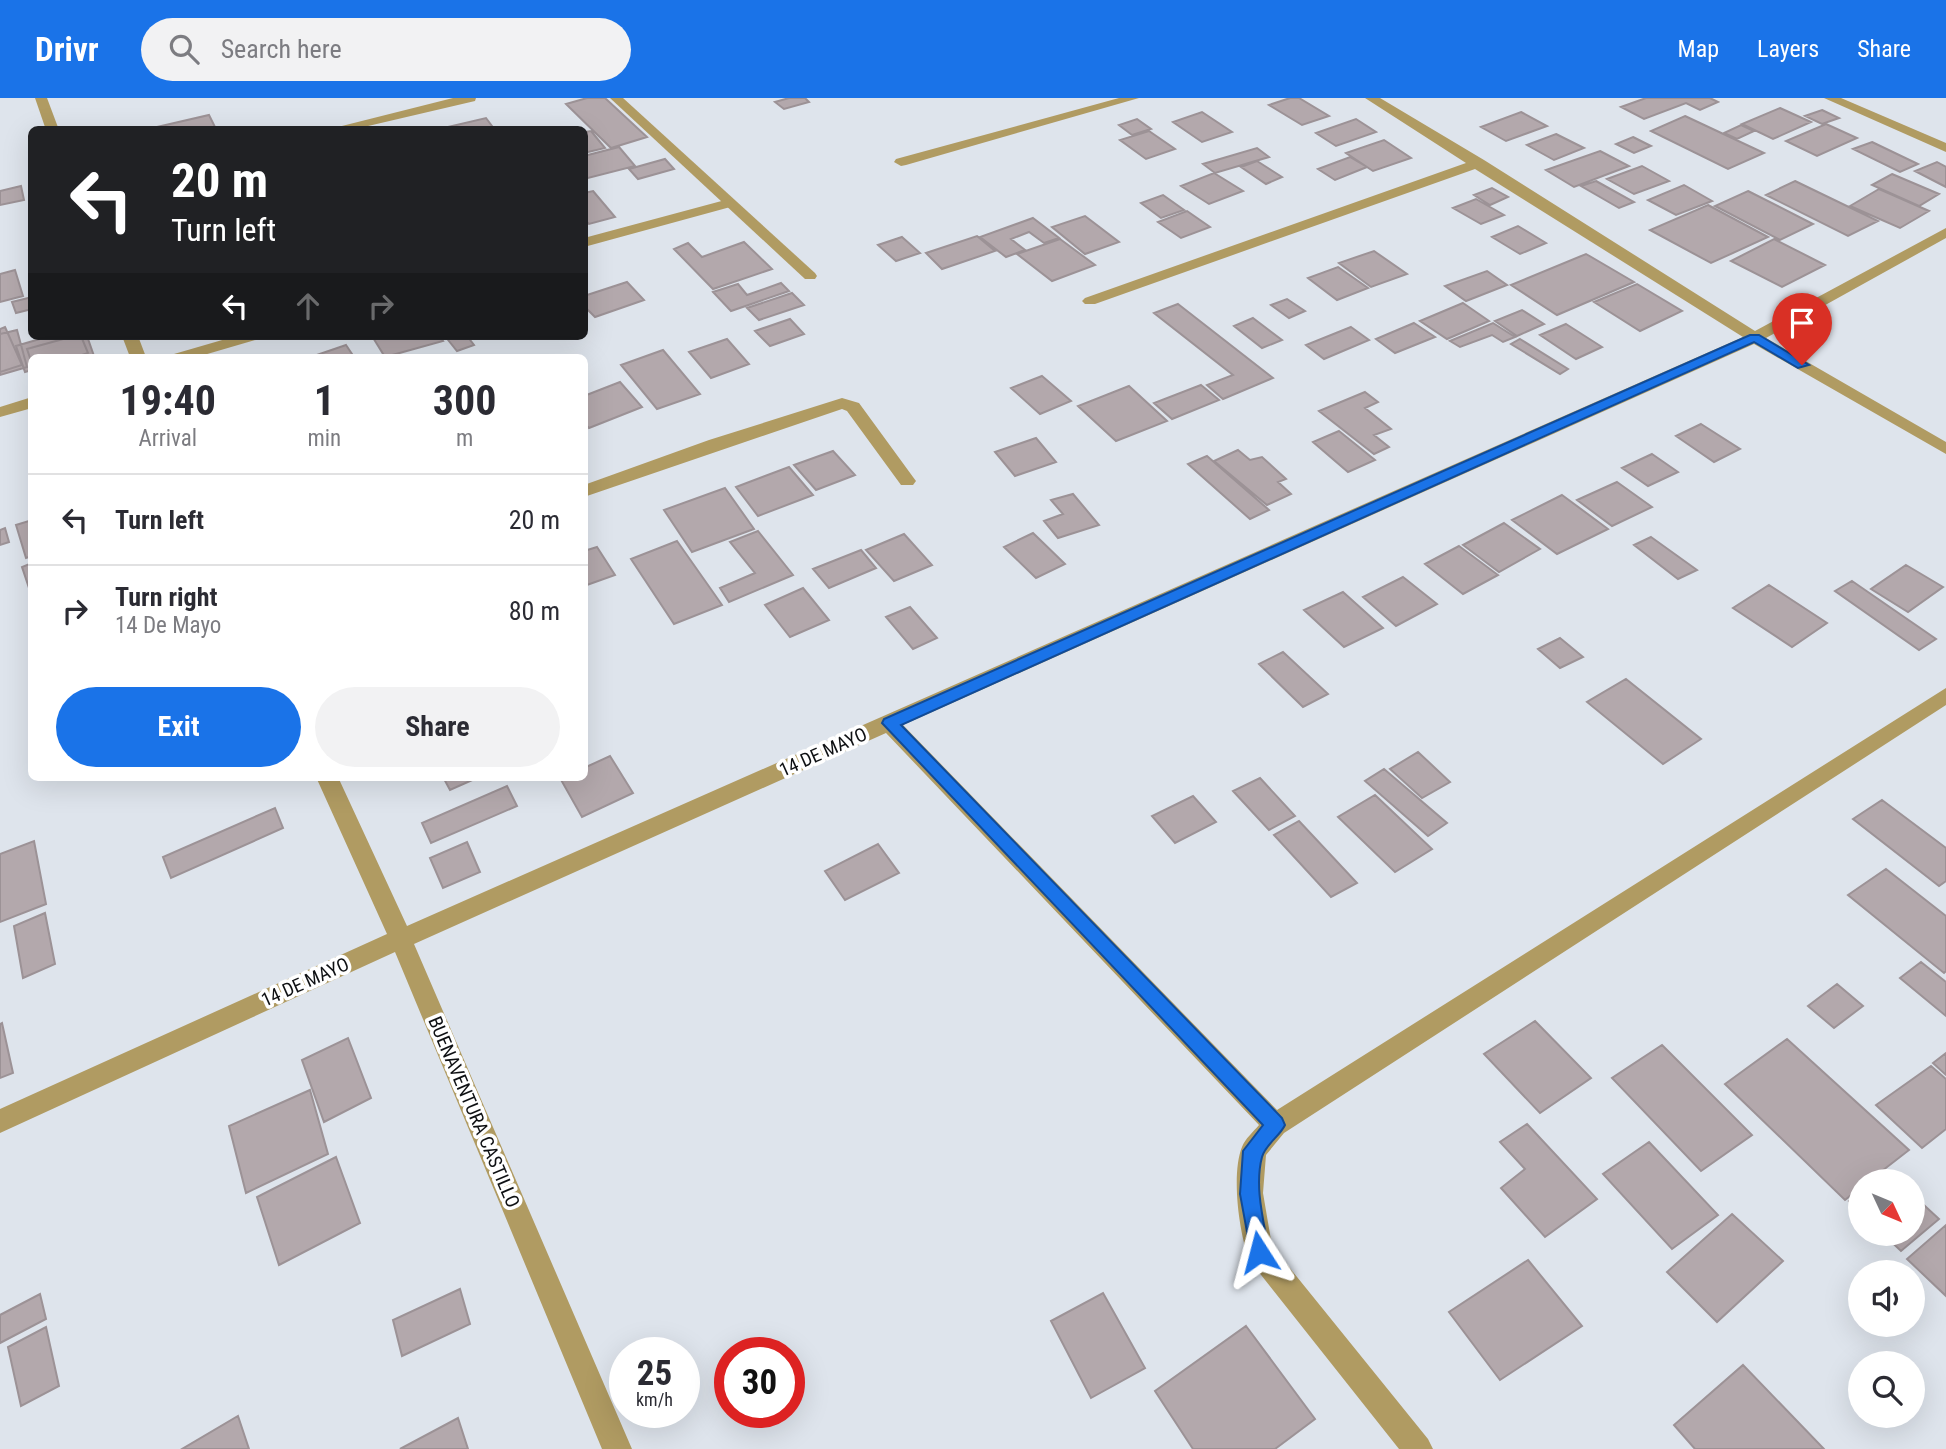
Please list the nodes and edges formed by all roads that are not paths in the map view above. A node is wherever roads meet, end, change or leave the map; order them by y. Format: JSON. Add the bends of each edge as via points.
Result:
{"nodes":[{"id":1,"x":41,"y":98,"type":"edge"},
{"id":2,"x":470,"y":98,"type":"edge"},
{"id":3,"x":616,"y":98,"type":"edge"},
{"id":4,"x":1132,"y":98,"type":"edge"},
{"id":5,"x":1371,"y":98,"type":"edge"},
{"id":6,"x":1830,"y":98,"type":"edge"},
{"id":7,"x":52,"y":126,"type":"edge"},
{"id":8,"x":349,"y":126,"type":"edge"},
{"id":9,"x":1946,"y":148,"type":"edge"},
{"id":10,"x":901,"y":162,"type":"dead end"},
{"id":11,"x":1479,"y":163,"type":"junction"},
{"id":12,"x":729,"y":203,"type":"junction"},
{"id":13,"x":1946,"y":232,"type":"edge"},
{"id":14,"x":588,"y":242,"type":"edge"},
{"id":15,"x":810,"y":276,"type":"dead end"},
{"id":16,"x":1090,"y":301,"type":"dead end"},
{"id":17,"x":1755,"y":338,"type":"junction"},
{"id":18,"x":239,"y":340,"type":"edge"},
{"id":19,"x":190,"y":354,"type":"edge"},
{"id":20,"x":28,"y":403,"type":"edge"},
{"id":21,"x":0,"y":412,"type":"edge"},
{"id":22,"x":1946,"y":449,"type":"edge"},
{"id":23,"x":907,"y":481,"type":"dead end"},
{"id":24,"x":588,"y":490,"type":"edge"},
{"id":25,"x":1946,"y":695,"type":"edge"},
{"id":26,"x":890,"y":723,"type":"junction"},
{"id":27,"x":329,"y":781,"type":"edge"},
{"id":28,"x":401,"y":939,"type":"junction"},
{"id":29,"x":0,"y":1121,"type":"edge"},
{"id":30,"x":1275,"y":1125,"type":"junction"},
{"id":31,"x":617,"y":1449,"type":"edge"},
{"id":32,"x":1418,"y":1449,"type":"edge"}],
"edges":[{"from":1,"to":7,"type":"street"},
{"from":2,"to":8,"type":"street"},
{"from":3,"to":12,"type":"street"},
{"from":4,"to":10,"type":"street"},
{"from":5,"to":11,"type":"street"},
{"from":6,"to":9,"type":"street"},
{"from":11,"to":16,"type":"street"},
{"from":11,"to":17,"type":"street"},
{"from":12,"to":14,"type":"street"},
{"from":12,"to":15,"type":"street"},
{"from":13,"to":17,"type":"street","name":"14 DE MAYO"},
{"from":17,"to":22,"type":"street"},
{"from":17,"to":26,"type":"street","name":"14 DE MAYO"},
{"from":18,"to":19,"type":"street"},
{"from":20,"to":21,"type":"street"},
{"from":23,"to":24,"type":"street","via":[[853,407],[842,403]]},
{"from":25,"to":30,"type":"street"},
{"from":26,"to":28,"type":"street","name":"14 DE MAYO"},
{"from":26,"to":30,"type":"street"},
{"from":27,"to":28,"type":"street","name":"BUENAVENTURA CASTILLO"},
{"from":28,"to":29,"type":"street","name":"14 DE MAYO"},
{"from":28,"to":31,"type":"street","name":"BUENAVENTURA CASTILLO"},
{"from":30,"to":32,"type":"street","via":[[1253,1151],[1250,1194],[1259,1252]]}]}
